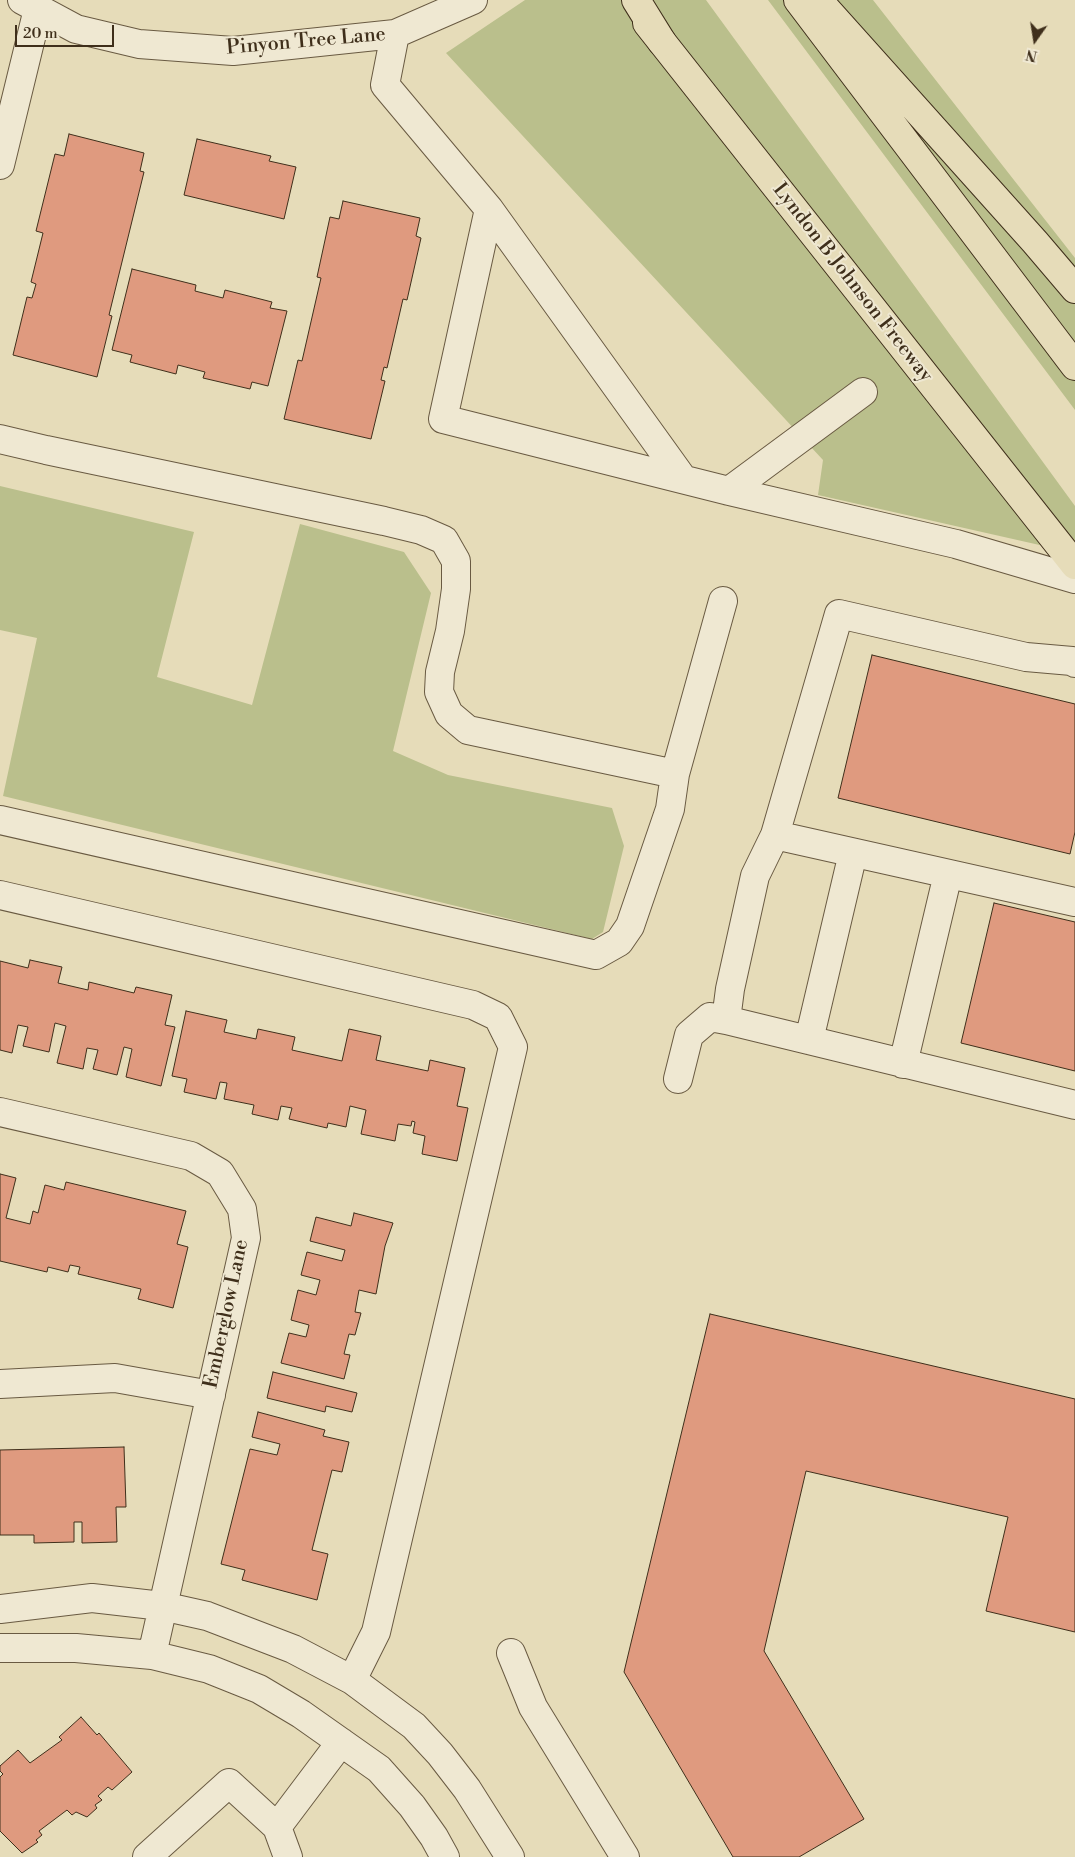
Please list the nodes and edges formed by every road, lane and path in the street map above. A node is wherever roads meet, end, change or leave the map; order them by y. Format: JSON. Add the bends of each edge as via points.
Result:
{"nodes":[{"id":1,"x":472,"y":0,"type":"edge"},
{"id":2,"x":629,"y":0,"type":"edge"},
{"id":3,"x":636,"y":0,"type":"edge"},
{"id":4,"x":798,"y":0,"type":"edge"},
{"id":5,"x":818,"y":0,"type":"edge"},
{"id":6,"x":30,"y":4,"type":"edge"},
{"id":7,"x":395,"y":34,"type":"junction"},
{"id":8,"x":662,"y":42,"type":"junction"},
{"id":9,"x":0,"y":164,"type":"edge"},
{"id":10,"x":489,"y":209,"type":"junction"},
{"id":11,"x":1075,"y":289,"type":"edge"},
{"id":12,"x":1075,"y":366,"type":"edge"},
{"id":13,"x":863,"y":392,"type":"dead end"},
{"id":14,"x":0,"y":439,"type":"edge"},
{"id":15,"x":682,"y":479,"type":"junction"},
{"id":16,"x":729,"y":491,"type":"junction"},
{"id":17,"x":1075,"y":565,"type":"edge"},
{"id":18,"x":1075,"y":579,"type":"edge"},
{"id":19,"x":723,"y":601,"type":"dead end"},
{"id":20,"x":1075,"y":663,"type":"edge"},
{"id":21,"x":675,"y":774,"type":"junction"},
{"id":22,"x":0,"y":820,"type":"edge"},
{"id":23,"x":775,"y":835,"type":"junction"},
{"id":24,"x":853,"y":853,"type":"junction"},
{"id":25,"x":948,"y":874,"type":"junction"},
{"id":26,"x":0,"y":895,"type":"edge"},
{"id":27,"x":1075,"y":902,"type":"edge"},
{"id":28,"x":726,"y":1020,"type":"junction"},
{"id":29,"x":809,"y":1040,"type":"junction"},
{"id":30,"x":903,"y":1064,"type":"junction"},
{"id":31,"x":678,"y":1079,"type":"dead end"},
{"id":32,"x":1075,"y":1106,"type":"edge"},
{"id":33,"x":0,"y":1112,"type":"edge"},
{"id":34,"x":0,"y":1384,"type":"edge"},
{"id":35,"x":211,"y":1395,"type":"junction"},
{"id":36,"x":162,"y":1606,"type":"junction"},
{"id":37,"x":0,"y":1609,"type":"edge"},
{"id":38,"x":0,"y":1648,"type":"edge"},
{"id":39,"x":510,"y":1653,"type":"dead end"},
{"id":40,"x":152,"y":1655,"type":"junction"},
{"id":41,"x":352,"y":1680,"type":"junction"},
{"id":42,"x":342,"y":1742,"type":"junction"},
{"id":43,"x":276,"y":1827,"type":"junction"},
{"id":44,"x":147,"y":1857,"type":"edge"},
{"id":45,"x":288,"y":1857,"type":"edge"},
{"id":46,"x":446,"y":1857,"type":"edge"},
{"id":47,"x":510,"y":1857,"type":"edge"},
{"id":48,"x":625,"y":1857,"type":"edge"}],
"edges":[{"from":1,"to":7,"type":"street","name":"Pinyon Tree Lane"},
{"from":2,"to":8,"type":"main road","name":"Lyndon B Johnson Freeway"},
{"from":3,"to":8,"type":"main road"},
{"from":4,"to":12,"type":"main road"},
{"from":5,"to":11,"type":"main road"},
{"from":6,"to":7,"type":"street","name":"Pinyon Tree Lane","via":[[76,29],[139,44],[233,51]]},
{"from":6,"to":9,"type":"street"},
{"from":7,"to":10,"type":"street","via":[[385,85]]},
{"from":8,"to":17,"type":"main road","name":"Lyndon B Johnson Freeway"},
{"from":10,"to":15,"type":"street"},
{"from":10,"to":15,"type":"street","via":[[443,419]]},
{"from":13,"to":16,"type":"street"},
{"from":14,"to":21,"type":"street","via":[[384,520],[444,540],[456,561],[456,589],[438,692],[449,714],[468,730]]},
{"from":15,"to":16,"type":"street"},
{"from":16,"to":18,"type":"street","via":[[956,544]]},
{"from":19,"to":21,"type":"street"},
{"from":20,"to":23,"type":"street","via":[[1026,657],[839,614]]},
{"from":21,"to":22,"type":"street","via":[[670,809],[630,926],[619,942],[596,955]]},
{"from":23,"to":24,"type":"street"},
{"from":23,"to":28,"type":"street","via":[[755,876]]},
{"from":24,"to":25,"type":"street"},
{"from":24,"to":29,"type":"street"},
{"from":25,"to":27,"type":"street"},
{"from":25,"to":30,"type":"street"},
{"from":26,"to":41,"type":"street","via":[[473,1005],[498,1017],[513,1047],[376,1632]]},
{"from":28,"to":29,"type":"street"},
{"from":28,"to":31,"type":"street","via":[[710,1017],[689,1035]]},
{"from":29,"to":30,"type":"street"},
{"from":30,"to":32,"type":"street"},
{"from":33,"to":35,"type":"street","name":"Emberglow Lane","via":[[191,1156],[220,1173],[242,1209],[246,1238]]},
{"from":34,"to":35,"type":"street","via":[[115,1378]]},
{"from":35,"to":36,"type":"street","name":"Emberglow Lane"},
{"from":36,"to":37,"type":"street","via":[[92,1598]]},
{"from":36,"to":40,"type":"street","name":"Emberglow Lane"},
{"from":36,"to":41,"type":"street","via":[[207,1616],[293,1649]]},
{"from":38,"to":40,"type":"street","via":[[76,1648]]},
{"from":39,"to":48,"type":"street","via":[[532,1707]]},
{"from":40,"to":42,"type":"street","via":[[209,1669],[259,1690]]},
{"from":41,"to":47,"type":"street","via":[[414,1726],[440,1754],[467,1789]]},
{"from":42,"to":43,"type":"street"},
{"from":42,"to":46,"type":"street","via":[[379,1769],[412,1806]]},
{"from":43,"to":44,"type":"street","via":[[228,1783]]},
{"from":43,"to":45,"type":"street"}]}
